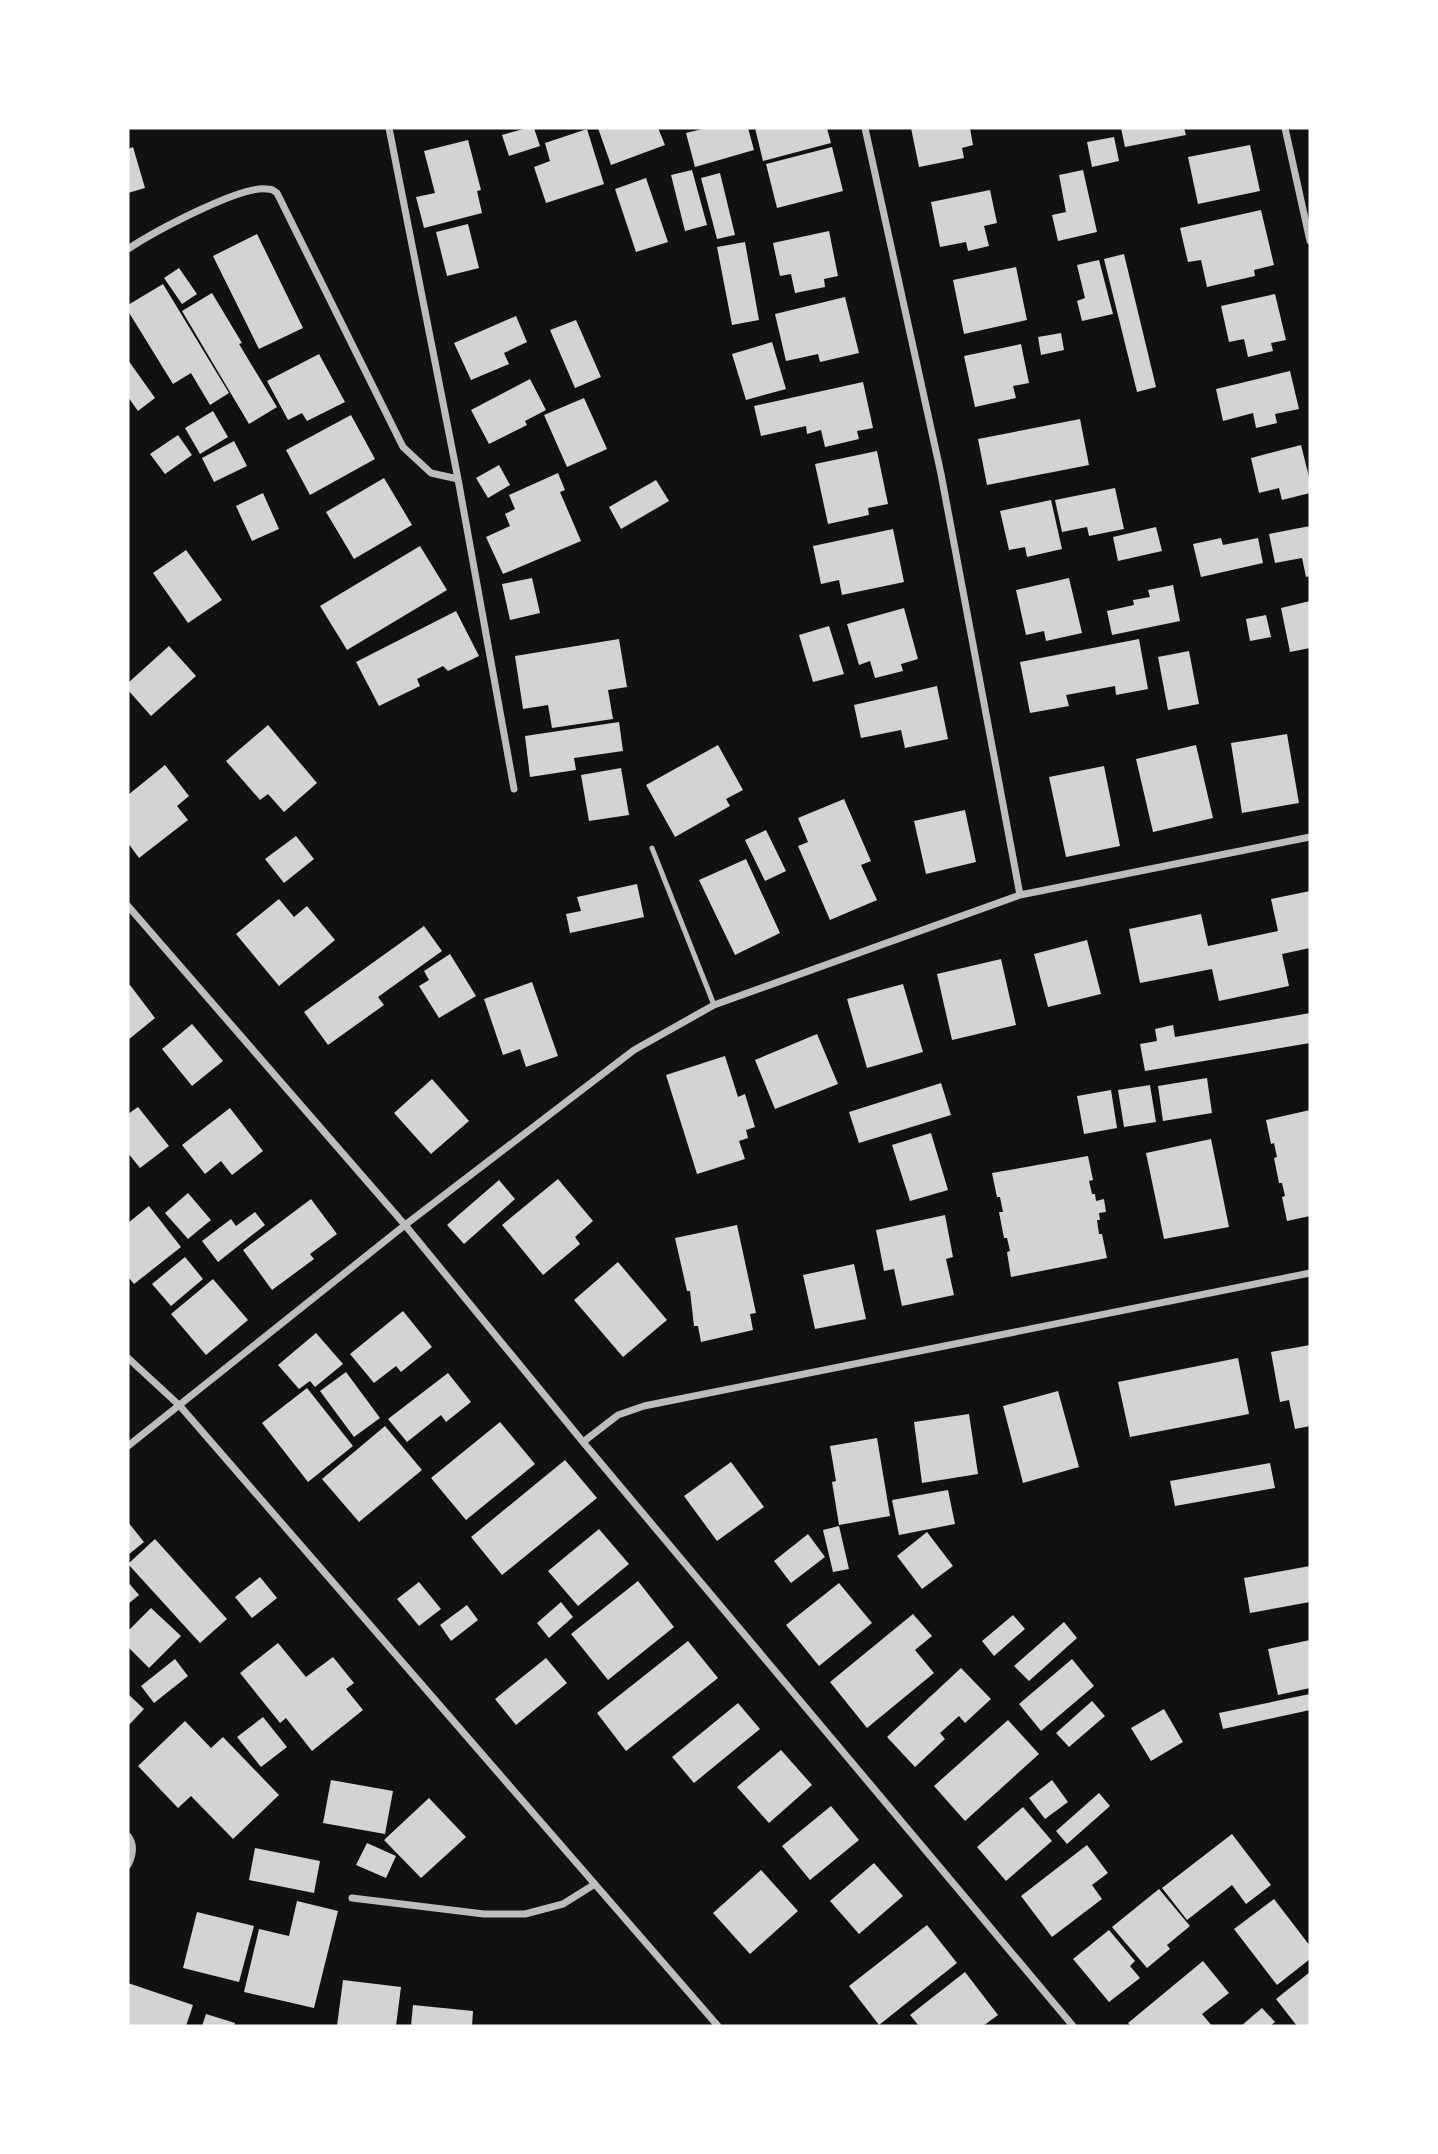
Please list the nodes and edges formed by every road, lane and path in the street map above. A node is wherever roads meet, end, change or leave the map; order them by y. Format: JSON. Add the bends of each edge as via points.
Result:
{"nodes":[{"id":1,"x":389,"y":128,"type":"edge"},
{"id":2,"x":865,"y":128,"type":"edge"},
{"id":3,"x":1285,"y":128,"type":"edge"},
{"id":4,"x":1310,"y":241,"type":"edge"},
{"id":5,"x":128,"y":249,"type":"edge"},
{"id":6,"x":458,"y":479,"type":"junction"},
{"id":7,"x":514,"y":789,"type":"dead end"},
{"id":8,"x":1310,"y":837,"type":"edge"},
{"id":9,"x":652,"y":848,"type":"dead end"},
{"id":10,"x":1020,"y":895,"type":"junction"},
{"id":11,"x":128,"y":906,"type":"edge"},
{"id":12,"x":714,"y":1005,"type":"junction"},
{"id":13,"x":405,"y":1225,"type":"junction"},
{"id":14,"x":1310,"y":1273,"type":"edge"},
{"id":15,"x":128,"y":1358,"type":"edge"},
{"id":16,"x":180,"y":1406,"type":"junction"},
{"id":17,"x":583,"y":1442,"type":"junction"},
{"id":18,"x":128,"y":1446,"type":"edge"},
{"id":19,"x":128,"y":1836,"type":"edge"},
{"id":20,"x":128,"y":1865,"type":"edge"},
{"id":21,"x":595,"y":1884,"type":"junction"},
{"id":22,"x":352,"y":1898,"type":"dead end"},
{"id":23,"x":718,"y":2026,"type":"edge"},
{"id":24,"x":1073,"y":2026,"type":"edge"}],
"edges":[{"from":1,"to":6,"type":"street"},
{"from":2,"to":10,"type":"street","via":[[941,474]]},
{"from":3,"to":4,"type":"street"},
{"from":5,"to":6,"type":"street","via":[[239,193],[272,190],[403,447],[431,473]]},
{"from":6,"to":7,"type":"street"},
{"from":8,"to":10,"type":"street"},
{"from":9,"to":12,"type":"lane"},
{"from":10,"to":12,"type":"street"},
{"from":11,"to":13,"type":"street"},
{"from":12,"to":13,"type":"street","via":[[634,1050]]},
{"from":13,"to":16,"type":"street"},
{"from":13,"to":17,"type":"street"},
{"from":14,"to":17,"type":"street","via":[[643,1406],[618,1415]]},
{"from":15,"to":16,"type":"street"},
{"from":16,"to":18,"type":"street"},
{"from":16,"to":21,"type":"street"},
{"from":17,"to":24,"type":"street"},
{"from":19,"to":20,"type":"street","via":[[132,1848]]},
{"from":21,"to":22,"type":"street","via":[[545,1910],[505,1915]]},
{"from":21,"to":23,"type":"street"}]}
